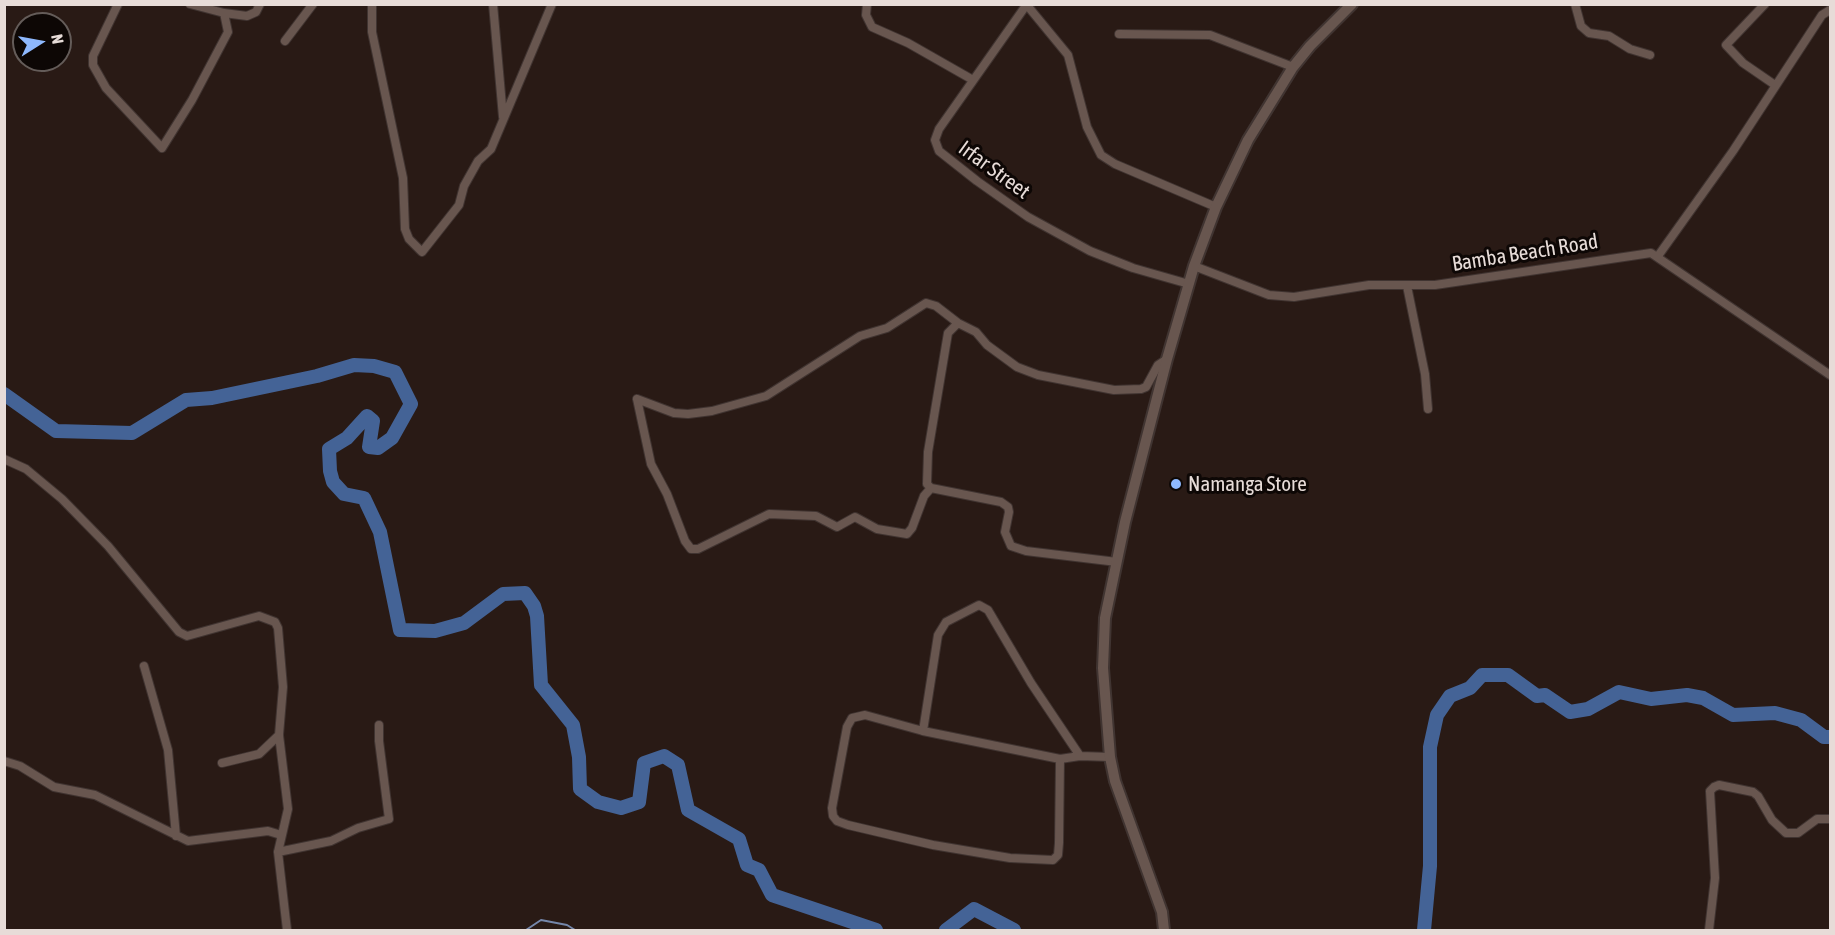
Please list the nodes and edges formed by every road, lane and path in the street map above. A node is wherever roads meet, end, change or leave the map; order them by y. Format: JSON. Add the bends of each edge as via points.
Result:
{"nodes":[{"id":1,"x":118,"y":4,"type":"edge"},
{"id":2,"x":190,"y":4,"type":"edge"},
{"id":3,"x":260,"y":4,"type":"edge"},
{"id":4,"x":313,"y":4,"type":"edge"},
{"id":5,"x":372,"y":4,"type":"edge"},
{"id":6,"x":493,"y":4,"type":"edge"},
{"id":7,"x":552,"y":4,"type":"edge"},
{"id":8,"x":867,"y":4,"type":"edge"},
{"id":9,"x":1352,"y":4,"type":"edge"},
{"id":10,"x":1575,"y":4,"type":"edge"},
{"id":11,"x":1765,"y":4,"type":"edge"},
{"id":12,"x":1027,"y":5,"type":"edge"},
{"id":13,"x":1830,"y":10,"type":"edge"},
{"id":14,"x":224,"y":13,"type":"junction"},
{"id":15,"x":1119,"y":34,"type":"dead end"},
{"id":16,"x":285,"y":41,"type":"dead end"},
{"id":17,"x":1650,"y":55,"type":"dead end"},
{"id":18,"x":1293,"y":67,"type":"junction"},
{"id":19,"x":973,"y":80,"type":"junction"},
{"id":20,"x":1775,"y":85,"type":"junction"},
{"id":21,"x":503,"y":119,"type":"junction"},
{"id":22,"x":1216,"y":207,"type":"junction"},
{"id":23,"x":1658,"y":256,"type":"junction"},
{"id":24,"x":1194,"y":266,"type":"junction"},
{"id":25,"x":1190,"y":285,"type":"junction"},
{"id":26,"x":1407,"y":286,"type":"junction"},
{"id":27,"x":958,"y":323,"type":"junction"},
{"id":28,"x":1167,"y":359,"type":"junction"},
{"id":29,"x":1830,"y":375,"type":"edge"},
{"id":30,"x":1428,"y":409,"type":"dead end"},
{"id":31,"x":4,"y":459,"type":"edge"},
{"id":32,"x":931,"y":488,"type":"junction"},
{"id":33,"x":1117,"y":562,"type":"junction"},
{"id":34,"x":144,"y":666,"type":"dead end"},
{"id":35,"x":380,"y":724,"type":"dead end"},
{"id":36,"x":923,"y":731,"type":"junction"},
{"id":37,"x":279,"y":735,"type":"junction"},
{"id":38,"x":1080,"y":756,"type":"junction"},
{"id":39,"x":1110,"y":757,"type":"junction"},
{"id":40,"x":1060,"y":759,"type":"junction"},
{"id":41,"x":4,"y":761,"type":"edge"},
{"id":42,"x":222,"y":763,"type":"dead end"},
{"id":43,"x":1830,"y":819,"type":"edge"},
{"id":44,"x":281,"y":835,"type":"junction"},
{"id":45,"x":176,"y":836,"type":"junction"},
{"id":46,"x":279,"y":852,"type":"junction"},
{"id":47,"x":287,"y":930,"type":"edge"},
{"id":48,"x":1164,"y":930,"type":"edge"},
{"id":49,"x":1709,"y":930,"type":"edge"}],
"edges":[{"from":1,"to":14,"type":"street","via":[[93,56],[93,65],[112,95],[162,148],[224,44],[228,32]]},
{"from":2,"to":14,"type":"street"},
{"from":3,"to":14,"type":"street","via":[[256,12],[247,16]]},
{"from":4,"to":16,"type":"street"},
{"from":5,"to":21,"type":"street","via":[[372,32],[403,178],[405,229],[422,252],[459,204],[464,186],[478,161],[491,149]]},
{"from":6,"to":21,"type":"street"},
{"from":7,"to":21,"type":"street"},
{"from":8,"to":19,"type":"street","via":[[866,15],[872,27]]},
{"from":9,"to":18,"type":"main road"},
{"from":10,"to":17,"type":"street","via":[[1581,26],[1590,33],[1609,36]]},
{"from":11,"to":20,"type":"street","via":[[1726,45],[1743,63]]},
{"from":12,"to":19,"type":"street","name":"Irfar Street"},
{"from":12,"to":22,"type":"street","via":[[1068,56],[1086,127],[1101,155]]},
{"from":13,"to":20,"type":"street","via":[[1822,15]]},
{"from":15,"to":18,"type":"street","via":[[1210,35]]},
{"from":18,"to":22,"type":"main road","via":[[1248,140]]},
{"from":19,"to":25,"type":"street","name":"Irfar Street","via":[[939,129],[935,140],[939,151],[1028,216],[1090,251]]},
{"from":20,"to":23,"type":"street"},
{"from":22,"to":24,"type":"main road"},
{"from":23,"to":26,"type":"street","name":"Bamba Beach Road","via":[[1644,253],[1446,284]]},
{"from":23,"to":29,"type":"street"},
{"from":24,"to":25,"type":"main road"},
{"from":24,"to":26,"type":"street","name":"Bamba Beach Road","via":[[1269,295],[1288,297],[1369,285]]},
{"from":25,"to":28,"type":"main road"},
{"from":26,"to":30,"type":"street"},
{"from":27,"to":28,"type":"street","via":[[976,332],[1017,367],[1114,390],[1146,387],[1158,365]]},
{"from":27,"to":32,"type":"street","via":[[948,333],[927,452],[927,484]]},
{"from":27,"to":32,"type":"street","via":[[936,306],[921,304],[887,328],[860,336],[766,396],[712,411],[674,413],[637,399],[651,464],[691,549],[769,514],[816,516],[837,527],[855,517],[878,529],[907,534]]},
{"from":28,"to":33,"type":"main road"},
{"from":31,"to":37,"type":"street","via":[[26,469],[62,499],[108,546],[179,632],[187,636],[259,616],[275,622],[283,687]]},
{"from":32,"to":33,"type":"street","via":[[1001,502],[1008,507],[1005,532],[1011,546]]},
{"from":33,"to":39,"type":"main road","via":[[1106,618],[1103,668]]},
{"from":34,"to":45,"type":"street","via":[[168,750]]},
{"from":35,"to":46,"type":"street","via":[[388,819],[331,841]]},
{"from":36,"to":38,"type":"street","via":[[938,635],[946,622],[978,605],[988,610]]},
{"from":36,"to":40,"type":"street"},
{"from":36,"to":40,"type":"street","via":[[865,715],[852,718],[832,808],[837,821],[933,845],[1010,858],[1053,860],[1058,855],[1059,843]]},
{"from":37,"to":42,"type":"street","via":[[259,754]]},
{"from":37,"to":44,"type":"street","via":[[288,809]]},
{"from":38,"to":39,"type":"street"},
{"from":38,"to":40,"type":"street"},
{"from":39,"to":48,"type":"main road","via":[[1162,912]]},
{"from":41,"to":45,"type":"street","via":[[54,787],[95,795]]},
{"from":43,"to":49,"type":"street","via":[[1817,819],[1798,833],[1786,833],[1753,792],[1714,787],[1710,791],[1715,878]]},
{"from":44,"to":45,"type":"street","via":[[268,831],[188,841]]},
{"from":44,"to":46,"type":"street"},
{"from":46,"to":47,"type":"street"}]}
